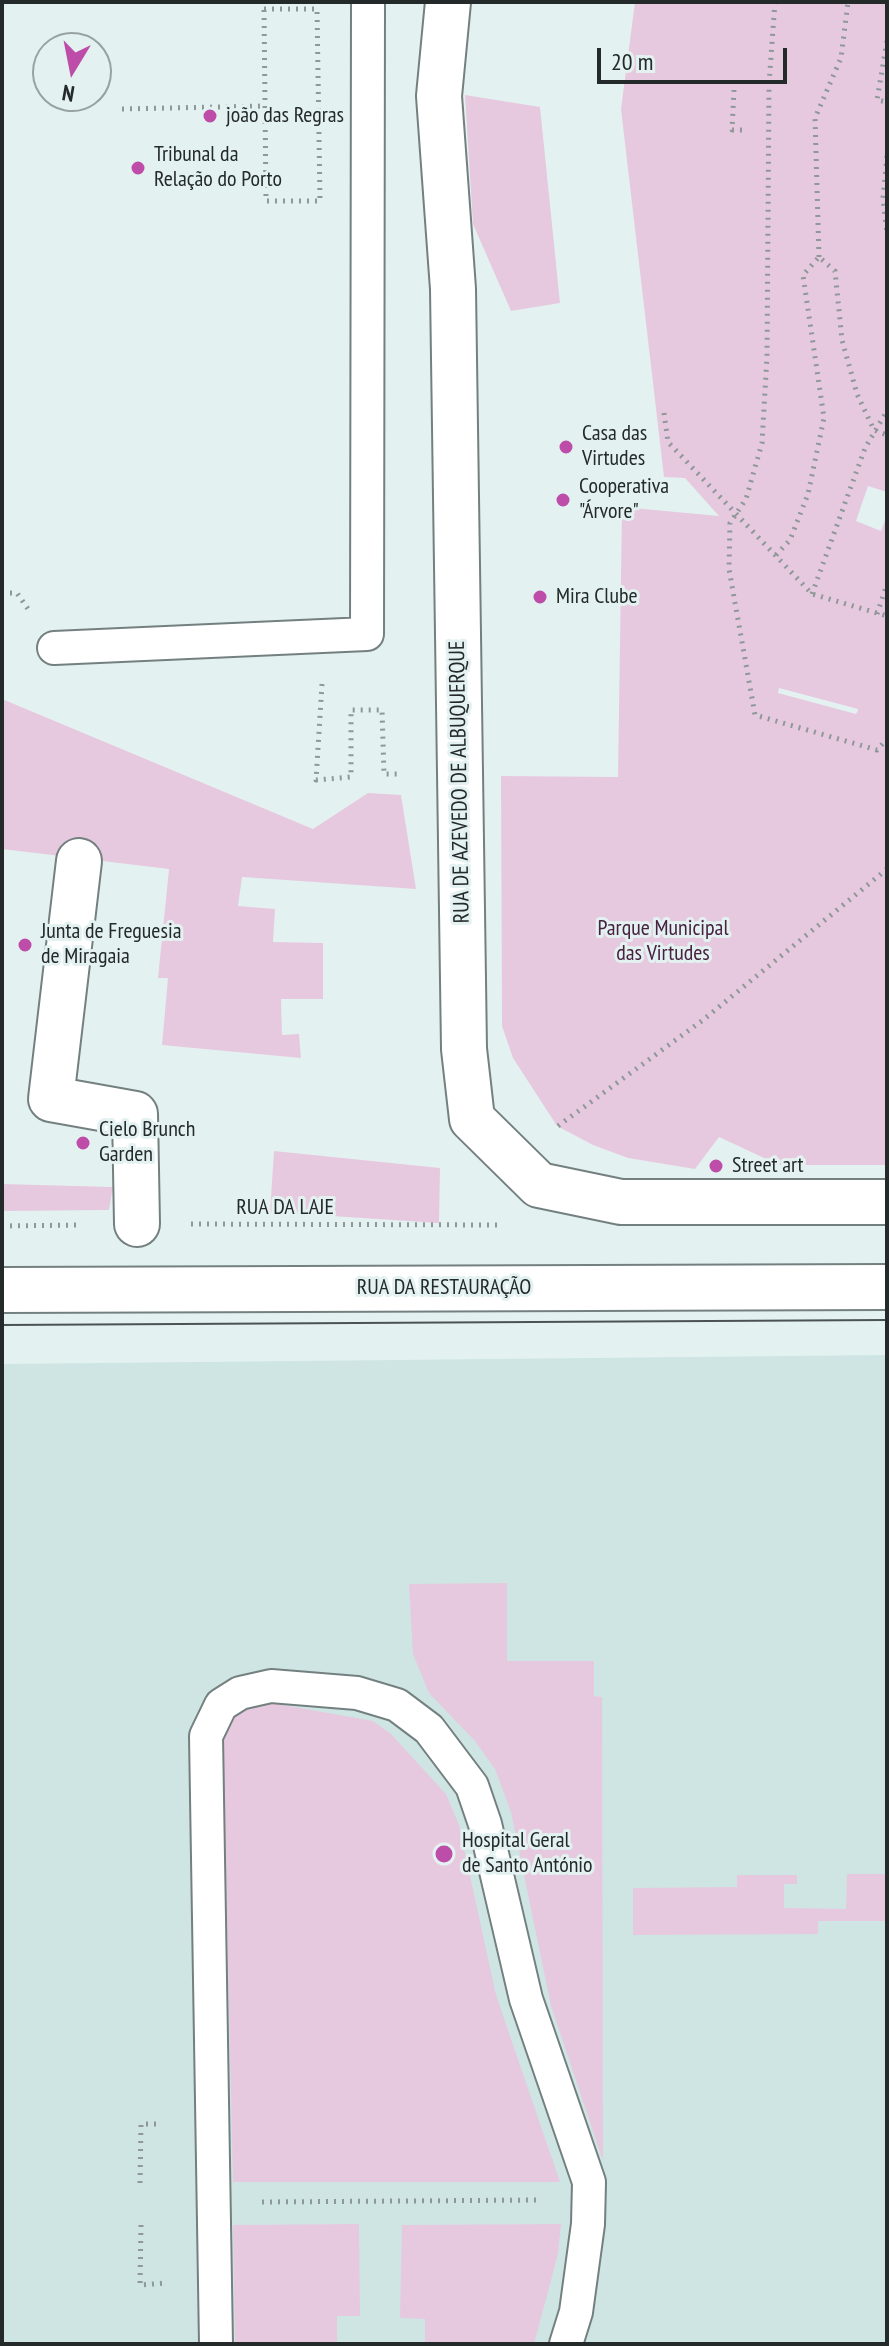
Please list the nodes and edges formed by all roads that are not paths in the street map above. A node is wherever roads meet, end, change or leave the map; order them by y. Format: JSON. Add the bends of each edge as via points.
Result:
{"nodes":[{"id":1,"x":368,"y":2,"type":"edge"},
{"id":2,"x":448,"y":2,"type":"edge"},
{"id":3,"x":54,"y":648,"type":"dead end"},
{"id":4,"x":79,"y":861,"type":"dead end"},
{"id":5,"x":887,"y":1202,"type":"edge"},
{"id":6,"x":137,"y":1224,"type":"road end"},
{"id":7,"x":887,"y":1287,"type":"edge"},
{"id":8,"x":2,"y":1290,"type":"edge"},
{"id":9,"x":216,"y":2344,"type":"edge"},
{"id":10,"x":566,"y":2344,"type":"edge"}],
"edges":[{"from":1,"to":3,"type":"lane","via":[[367,634]]},
{"from":2,"to":5,"type":"street","name":"RUA DE AZEVEDO DE ALBUQUERQUE","via":[[439,96],[453,289],[464,1049],[472,1119],[539,1185],[621,1202]]},
{"from":4,"to":6,"type":"street","via":[[51,1099],[135,1114]]},
{"from":7,"to":8,"type":"street","name":"RUA DA RESTAURAÇÃO"},
{"from":9,"to":10,"type":"lane","via":[[206,1736],[221,1705],[240,1693],[271,1686],[357,1693],[397,1705],[429,1729],[472,1786],[526,1999],[589,2182],[576,2312]]}]}
